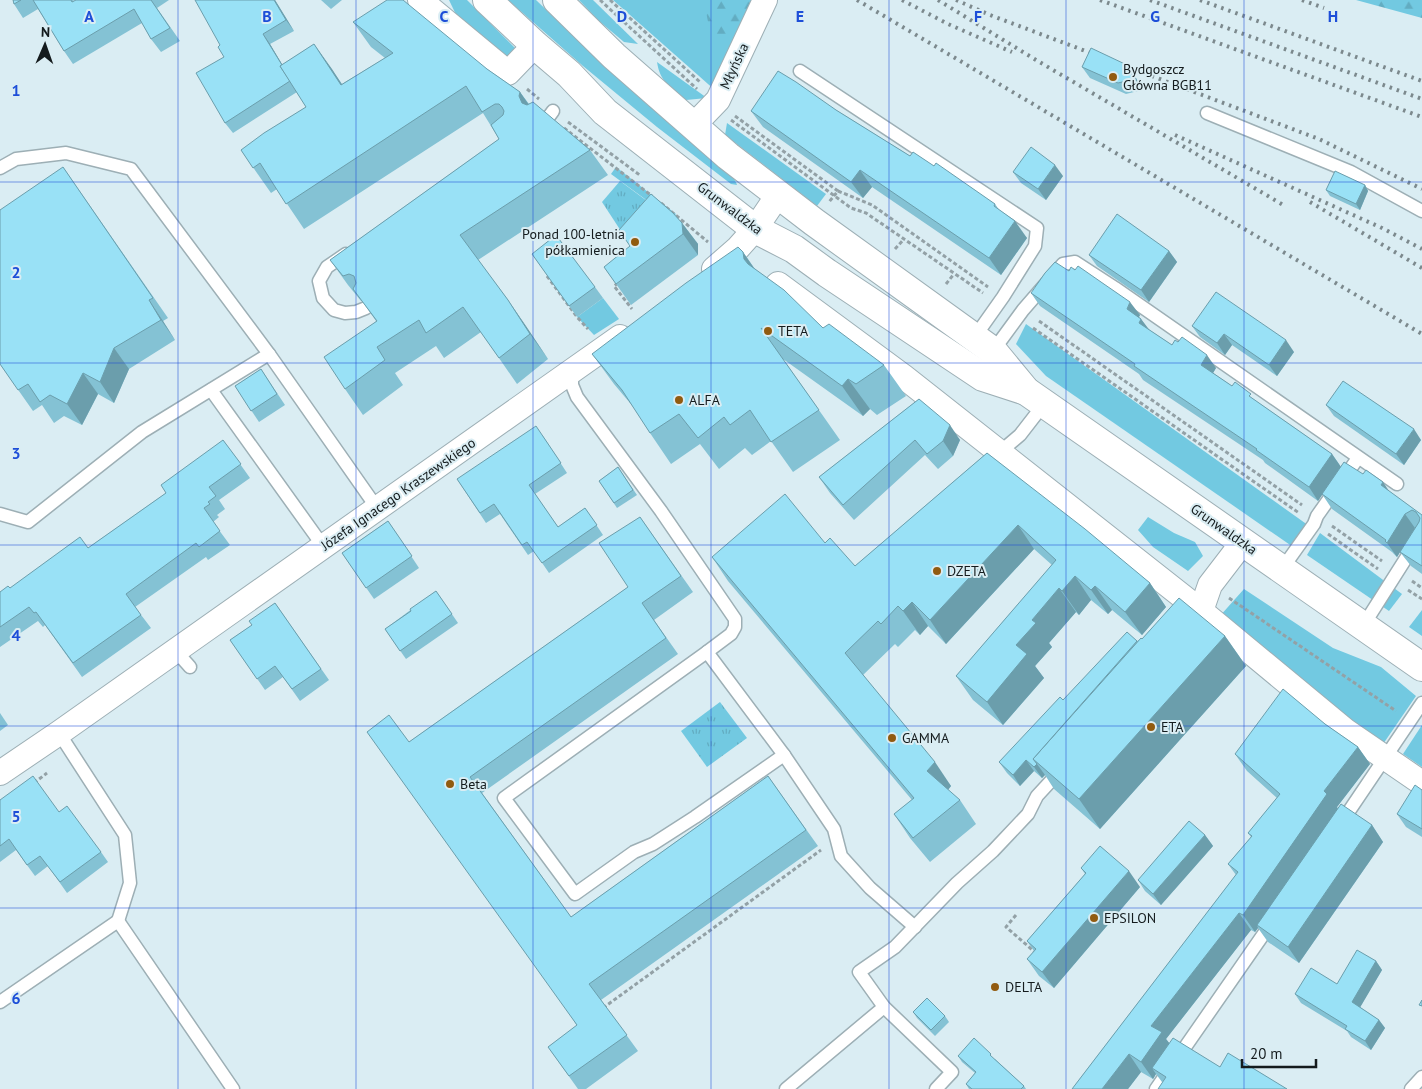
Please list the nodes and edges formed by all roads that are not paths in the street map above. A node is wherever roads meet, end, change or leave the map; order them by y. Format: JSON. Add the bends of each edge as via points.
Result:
{"nodes":[{"id":1,"x":420,"y":0,"type":"edge"},
{"id":2,"x":487,"y":0,"type":"edge"},
{"id":3,"x":557,"y":0,"type":"edge"},
{"id":4,"x":765,"y":0,"type":"edge"},
{"id":5,"x":535,"y":45,"type":"junction"},
{"id":6,"x":800,"y":71,"type":"dead end"},
{"id":7,"x":1208,"y":113,"type":"dead end"},
{"id":8,"x":692,"y":126,"type":"junction"},
{"id":9,"x":0,"y":168,"type":"edge"},
{"id":10,"x":778,"y":195,"type":"junction"},
{"id":11,"x":1422,"y":211,"type":"edge"},
{"id":12,"x":755,"y":229,"type":"junction"},
{"id":13,"x":360,"y":244,"type":"edge"},
{"id":14,"x":699,"y":280,"type":"edge"},
{"id":15,"x":778,"y":284,"type":"edge"},
{"id":16,"x":366,"y":308,"type":"edge"},
{"id":17,"x":634,"y":318,"type":"road end"},
{"id":18,"x":983,"y":344,"type":"junction"},
{"id":19,"x":269,"y":354,"type":"junction"},
{"id":20,"x":572,"y":372,"type":"junction"},
{"id":21,"x":211,"y":390,"type":"junction"},
{"id":22,"x":1035,"y":398,"type":"junction"},
{"id":23,"x":1000,"y":452,"type":"junction"},
{"id":24,"x":1358,"y":458,"type":"junction"},
{"id":25,"x":1397,"y":484,"type":"dead end"},
{"id":26,"x":378,"y":508,"type":"junction"},
{"id":27,"x":0,"y":514,"type":"edge"},
{"id":28,"x":1422,"y":532,"type":"edge"},
{"id":29,"x":1243,"y":542,"type":"junction"},
{"id":30,"x":323,"y":546,"type":"junction"},
{"id":31,"x":1282,"y":569,"type":"junction"},
{"id":32,"x":1197,"y":616,"type":"junction"},
{"id":33,"x":1363,"y":626,"type":"junction"},
{"id":34,"x":707,"y":652,"type":"junction"},
{"id":35,"x":1422,"y":667,"type":"edge"},
{"id":36,"x":1422,"y":703,"type":"edge"},
{"id":37,"x":60,"y":733,"type":"junction"},
{"id":38,"x":784,"y":755,"type":"junction"},
{"id":39,"x":1386,"y":758,"type":"junction"},
{"id":40,"x":1070,"y":760,"type":"edge"},
{"id":41,"x":0,"y":773,"type":"edge"},
{"id":42,"x":1422,"y":782,"type":"edge"},
{"id":43,"x":1335,"y":832,"type":"edge"},
{"id":44,"x":1278,"y":914,"type":"edge"},
{"id":45,"x":118,"y":921,"type":"junction"},
{"id":46,"x":915,"y":927,"type":"junction"},
{"id":47,"x":0,"y":1002,"type":"edge"},
{"id":48,"x":884,"y":1007,"type":"junction"},
{"id":49,"x":1422,"y":1078,"type":"edge"},
{"id":50,"x":233,"y":1089,"type":"edge"},
{"id":51,"x":786,"y":1089,"type":"edge"},
{"id":52,"x":936,"y":1089,"type":"edge"},
{"id":53,"x":1156,"y":1089,"type":"edge"},
{"id":54,"x":1411,"y":1089,"type":"edge"}],
"edges":[{"from":1,"to":5,"type":"street","via":[[508,73]]},
{"from":2,"to":5,"type":"main road","name":"Grunwaldzka"},
{"from":3,"to":8,"type":"main road","name":"Grunwaldzka"},
{"from":4,"to":8,"type":"street","name":"Młyńska","via":[[718,100]]},
{"from":5,"to":12,"type":"main road","name":"Grunwaldzka","via":[[569,74],[605,112]]},
{"from":6,"to":18,"type":"lane","via":[[1037,228],[1035,246],[1003,297]]},
{"from":7,"to":11,"type":"lane","via":[[1351,172]]},
{"from":8,"to":10,"type":"main road","name":"Grunwaldzka"},
{"from":9,"to":19,"type":"lane","via":[[16,160],[66,153],[131,169]]},
{"from":10,"to":12,"type":"street"},
{"from":10,"to":18,"type":"main road","name":"Grunwaldzka"},
{"from":12,"to":14,"type":"street","via":[[738,248]]},
{"from":12,"to":22,"type":"main road","name":"Grunwaldzka","via":[[794,249],[983,377]]},
{"from":13,"to":16,"type":"lane","via":[[327,267],[320,281],[323,298],[334,310],[345,313]]},
{"from":15,"to":23,"type":"street"},
{"from":17,"to":20,"type":"street","name":"Józefa Ignacego Kraszewskiego"},
{"from":18,"to":22,"type":"main road","name":"Grunwaldzka"},
{"from":18,"to":24,"type":"lane","via":[[1024,310],[1063,264],[1075,262]]},
{"from":19,"to":21,"type":"lane"},
{"from":19,"to":26,"type":"lane"},
{"from":20,"to":26,"type":"street","name":"Józefa Ignacego Kraszewskiego"},
{"from":20,"to":34,"type":"lane","via":[[576,397],[661,511],[734,619],[736,627],[731,634]]},
{"from":21,"to":27,"type":"lane","via":[[142,432],[28,522]]},
{"from":21,"to":30,"type":"lane"},
{"from":22,"to":23,"type":"lane","via":[[1020,436]]},
{"from":22,"to":29,"type":"main road","name":"Grunwaldzka"},
{"from":23,"to":32,"type":"street"},
{"from":24,"to":25,"type":"lane"},
{"from":24,"to":31,"type":"lane"},
{"from":26,"to":30,"type":"street","name":"Józefa Ignacego Kraszewskiego"},
{"from":28,"to":33,"type":"lane"},
{"from":29,"to":31,"type":"main road","name":"Grunwaldzka"},
{"from":29,"to":32,"type":"street","via":[[1210,585]]},
{"from":30,"to":37,"type":"street","name":"Józefa Ignacego Kraszewskiego","via":[[183,658]]},
{"from":31,"to":33,"type":"main road","name":"Grunwaldzka"},
{"from":32,"to":39,"type":"street"},
{"from":33,"to":35,"type":"main road","name":"Grunwaldzka"},
{"from":34,"to":38,"type":"lane"},
{"from":34,"to":38,"type":"lane","via":[[504,798],[574,894],[634,852],[695,818]]},
{"from":36,"to":39,"type":"lane"},
{"from":37,"to":41,"type":"street","name":"Józefa Ignacego Kraszewskiego"},
{"from":37,"to":45,"type":"lane","via":[[125,835],[130,883]]},
{"from":38,"to":46,"type":"lane","via":[[834,829],[841,856],[870,888]]},
{"from":39,"to":42,"type":"street"},
{"from":39,"to":43,"type":"lane"},
{"from":40,"to":46,"type":"lane","via":[[1038,796],[1028,814]]},
{"from":44,"to":53,"type":"lane"},
{"from":45,"to":47,"type":"lane"},
{"from":45,"to":50,"type":"lane"},
{"from":46,"to":48,"type":"lane","via":[[895,947],[859,972]]},
{"from":48,"to":51,"type":"lane"},
{"from":48,"to":52,"type":"lane","via":[[952,1072]]},
{"from":49,"to":54,"type":"lane"}]}
